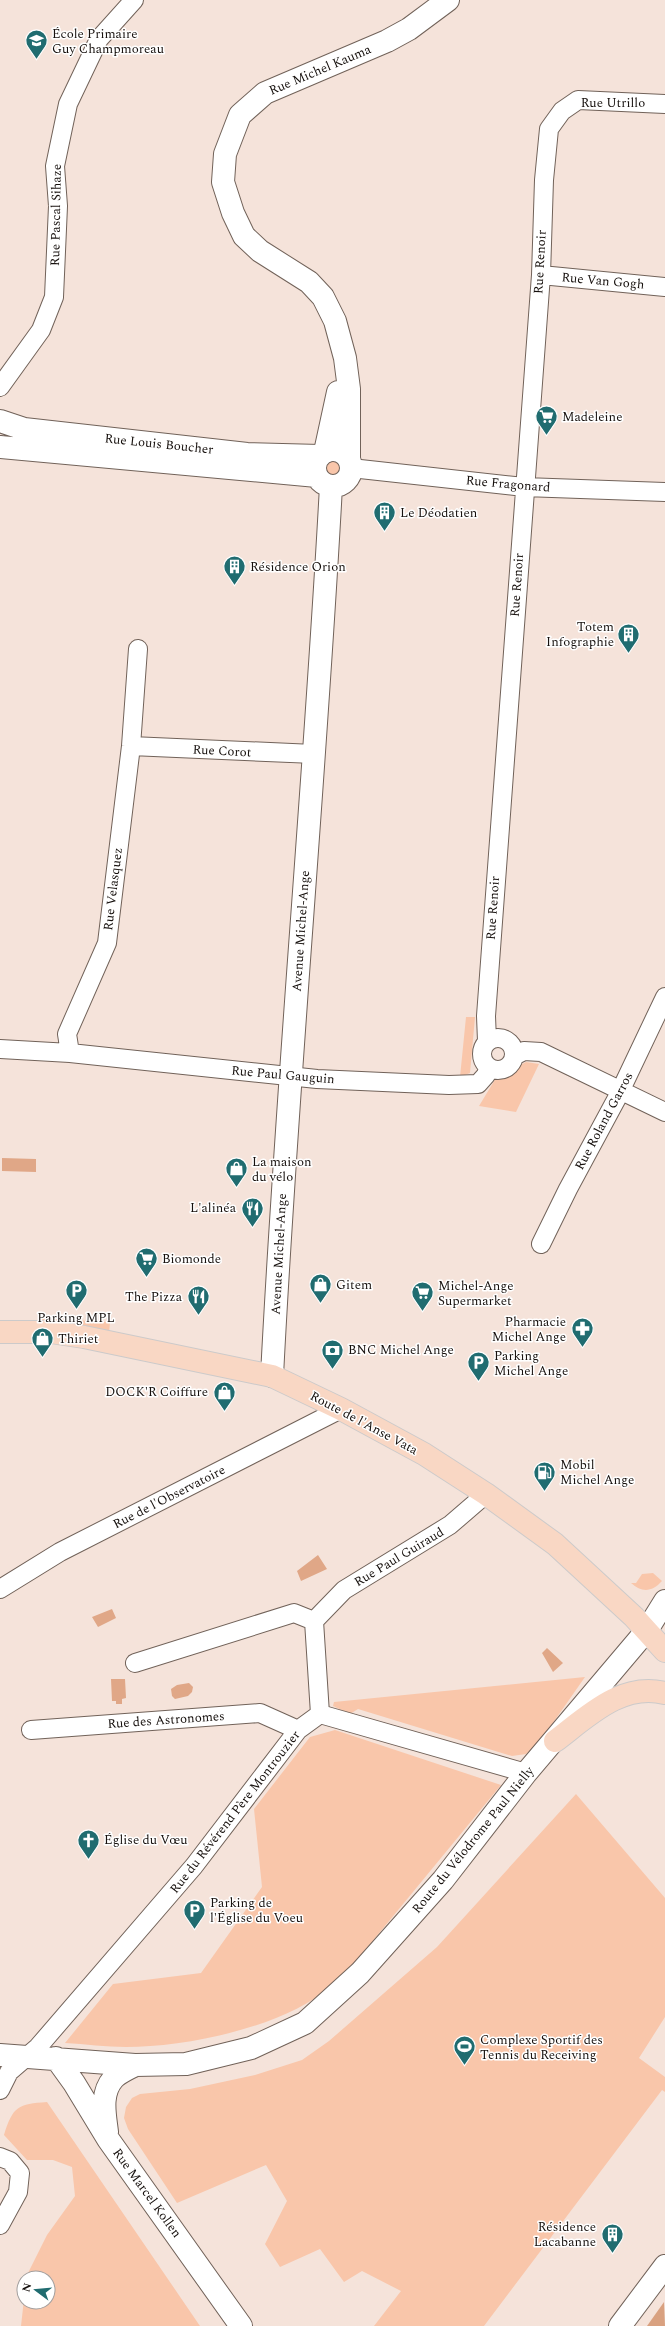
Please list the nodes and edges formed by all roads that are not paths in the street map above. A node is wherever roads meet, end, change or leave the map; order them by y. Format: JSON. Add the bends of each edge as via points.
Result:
{"nodes":[{"id":1,"x":134,"y":0,"type":"edge"},
{"id":2,"x":448,"y":0,"type":"edge"},
{"id":3,"x":665,"y":104,"type":"edge"},
{"id":4,"x":549,"y":129,"type":"joint"},
{"id":5,"x":541,"y":275,"type":"junction"},
{"id":6,"x":665,"y":287,"type":"edge"},
{"id":7,"x":345,"y":358,"type":"junction"},
{"id":8,"x":0,"y":387,"type":"edge"},
{"id":9,"x":0,"y":421,"type":"edge"},
{"id":10,"x":0,"y":446,"type":"edge"},
{"id":11,"x":350,"y":464,"type":"junction"},
{"id":12,"x":323,"y":468,"type":"junction"},
{"id":13,"x":524,"y":488,"type":"junction"},
{"id":14,"x":665,"y":492,"type":"edge"},
{"id":15,"x":138,"y":649,"type":"dead end"},
{"id":16,"x":131,"y":746,"type":"junction"},
{"id":17,"x":314,"y":754,"type":"junction"},
{"id":18,"x":665,"y":997,"type":"edge"},
{"id":19,"x":488,"y":1041,"type":"junction"},
{"id":20,"x":0,"y":1049,"type":"edge"},
{"id":21,"x":70,"y":1053,"type":"junction"},
{"id":22,"x":514,"y":1056,"type":"junction"},
{"id":23,"x":488,"y":1068,"type":"junction"},
{"id":24,"x":291,"y":1077,"type":"junction"},
{"id":25,"x":620,"y":1091,"type":"junction"},
{"id":26,"x":665,"y":1112,"type":"edge"},
{"id":27,"x":541,"y":1244,"type":"dead end"},
{"id":28,"x":0,"y":1332,"type":"edge"},
{"id":29,"x":272,"y":1376,"type":"junction"},
{"id":30,"x":341,"y":1409,"type":"junction"},
{"id":31,"x":486,"y":1494,"type":"junction"},
{"id":32,"x":0,"y":1589,"type":"edge"},
{"id":33,"x":665,"y":1601,"type":"edge"},
{"id":34,"x":314,"y":1621,"type":"junction"},
{"id":35,"x":647,"y":1630,"type":"junction"},
{"id":36,"x":665,"y":1652,"type":"edge"},
{"id":37,"x":135,"y":1663,"type":"dead end"},
{"id":38,"x":665,"y":1693,"type":"edge"},
{"id":39,"x":320,"y":1714,"type":"junction"},
{"id":40,"x":31,"y":1730,"type":"dead end"},
{"id":41,"x":298,"y":1730,"type":"junction"},
{"id":42,"x":555,"y":1741,"type":"junction"},
{"id":43,"x":526,"y":1773,"type":"junction"},
{"id":44,"x":0,"y":2054,"type":"edge"},
{"id":45,"x":26,"y":2057,"type":"junction"},
{"id":46,"x":56,"y":2058,"type":"junction"},
{"id":47,"x":135,"y":2065,"type":"junction"},
{"id":48,"x":0,"y":2090,"type":"edge"},
{"id":49,"x":108,"y":2139,"type":"junction"},
{"id":50,"x":0,"y":2157,"type":"edge"},
{"id":51,"x":0,"y":2224,"type":"edge"},
{"id":52,"x":665,"y":2266,"type":"edge"},
{"id":53,"x":241,"y":2326,"type":"edge"},
{"id":54,"x":620,"y":2326,"type":"edge"}],
"edges":[{"from":1,"to":8,"type":"street","name":"Rue Pascal Sihaze","via":[[100,39],[68,104],[55,166],[58,206],[54,296],[41,330]]},
{"from":2,"to":7,"type":"street","name":"Rue Michel Kauma","via":[[409,29],[387,41],[265,93],[240,115],[225,154],[222,182],[244,236],[260,251],[309,282],[323,297],[335,321]]},
{"from":3,"to":4,"type":"street","name":"Rue Utrillo","via":[[578,100],[562,111]]},
{"from":4,"to":5,"type":"street","name":"Rue Renoir","via":[[544,180]]},
{"from":5,"to":6,"type":"street","name":"Rue Van Gogh"},
{"from":5,"to":13,"type":"street","name":"Rue Renoir"},
{"from":7,"to":11,"type":"street","name":"Rue Michel Kauma","via":[[349,389]]},
{"from":7,"to":12,"type":"street","name":"Rue Michel Kauma"},
{"from":9,"to":12,"type":"street","name":"Rue Louis Boucher","via":[[24,429],[247,454]]},
{"from":10,"to":12,"type":"street","name":"Rue Louis Boucher"},
{"from":11,"to":12,"type":"street","via":[[336,450]]},
{"from":11,"to":12,"type":"street","via":[[347,480],[342,484]]},
{"from":11,"to":13,"type":"street","name":"Rue Fragonard"},
{"from":12,"to":17,"type":"street","name":"Avenue Michel-Ange"},
{"from":13,"to":14,"type":"street","name":"Rue Fragonard"},
{"from":13,"to":19,"type":"street","name":"Rue Renoir","via":[[486,1016]]},
{"from":15,"to":16,"type":"street","name":"Rue Velasquez"},
{"from":16,"to":17,"type":"street","name":"Rue Corot"},
{"from":16,"to":21,"type":"street","name":"Rue Velasquez","via":[[107,943],[67,1034]]},
{"from":17,"to":24,"type":"street","name":"Avenue Michel-Ange"},
{"from":18,"to":25,"type":"street","name":"Rue Roland Garros"},
{"from":19,"to":22,"type":"street","via":[[498,1038],[508,1041]]},
{"from":19,"to":23,"type":"street","via":[[481,1055]]},
{"from":20,"to":21,"type":"street"},
{"from":21,"to":24,"type":"street","name":"Rue Paul Gauguin"},
{"from":22,"to":23,"type":"street","via":[[511,1064],[504,1069],[496,1071]]},
{"from":22,"to":25,"type":"street","via":[[524,1051],[541,1052]]},
{"from":23,"to":24,"type":"street","name":"Rue Paul Gauguin","via":[[486,1075],[478,1084],[467,1085]]},
{"from":24,"to":29,"type":"street","name":"Avenue Michel-Ange"},
{"from":25,"to":26,"type":"street"},
{"from":25,"to":27,"type":"street","name":"Rue Roland Garros"},
{"from":28,"to":29,"type":"main road","name":"Route de l'Anse Vata","via":[[51,1332],[97,1339]]},
{"from":29,"to":30,"type":"main road","name":"Route de l'Anse Vata"},
{"from":30,"to":31,"type":"main road","name":"Route de l'Anse Vata","via":[[424,1454]]},
{"from":30,"to":32,"type":"street","name":"Rue de l'Observatoire","via":[[60,1552]]},
{"from":31,"to":34,"type":"street","name":"Rue Paul Guiraud","via":[[450,1525],[344,1590]]},
{"from":31,"to":35,"type":"main road","name":"Route de l'Anse Vata","via":[[558,1547]]},
{"from":33,"to":35,"type":"street","name":"Route du Vélodrome Paul Nielly"},
{"from":34,"to":37,"type":"street","via":[[294,1613]]},
{"from":34,"to":39,"type":"street"},
{"from":35,"to":36,"type":"main road","name":"Route de l'Anse Vata"},
{"from":35,"to":42,"type":"street","name":"Route du Vélodrome Paul Nielly"},
{"from":38,"to":42,"type":"main road","via":[[633,1693],[612,1699]]},
{"from":39,"to":41,"type":"street","name":"Rue du Révérend Père Montrouzier"},
{"from":39,"to":43,"type":"street"},
{"from":40,"to":41,"type":"street","name":"Rue des Astronomes","via":[[260,1713]]},
{"from":41,"to":45,"type":"street","name":"Rue du Révérend Père Montrouzier","via":[[194,1866],[112,1963]]},
{"from":42,"to":43,"type":"street","name":"Route du Vélodrome Paul Nielly"},
{"from":43,"to":47,"type":"street","name":"Route du Vélodrome Paul Nielly","via":[[443,1880],[360,1973],[305,2023],[251,2048],[186,2064]]},
{"from":44,"to":45,"type":"street","name":"Route du Vélodrome Paul Nielly"},
{"from":45,"to":46,"type":"street","name":"Route du Vélodrome Paul Nielly"},
{"from":45,"to":48,"type":"street","name":"Rue du Révérend Père Montrouzier","via":[[9,2072]]},
{"from":46,"to":47,"type":"street","name":"Route du Vélodrome Paul Nielly"},
{"from":46,"to":49,"type":"street","name":"Rue Marcel Kollen"},
{"from":47,"to":49,"type":"street","via":[[113,2079],[105,2097],[103,2106]]},
{"from":49,"to":53,"type":"street","name":"Rue Marcel Kollen"},
{"from":50,"to":51,"type":"street","via":[[10,2161],[20,2173],[18,2192]]},
{"from":52,"to":54,"type":"street"}]}
